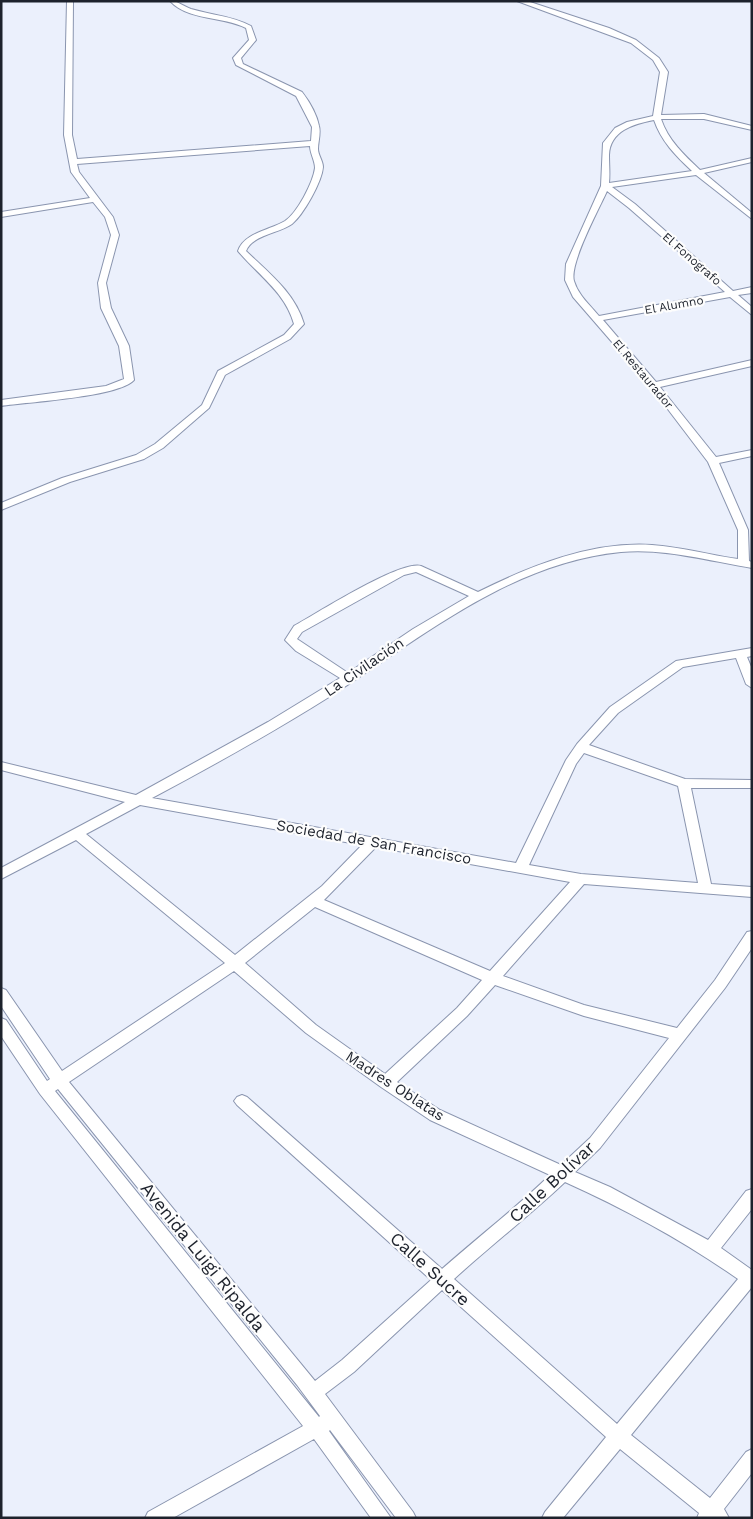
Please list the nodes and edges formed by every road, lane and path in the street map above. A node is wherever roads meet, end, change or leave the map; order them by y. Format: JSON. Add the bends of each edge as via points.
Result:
{"nodes":[{"id":1,"x":70,"y":1,"type":"edge"},
{"id":2,"x":173,"y":1,"type":"edge"},
{"id":3,"x":520,"y":1,"type":"edge"},
{"id":4,"x":656,"y":118,"type":"junction"},
{"id":5,"x":752,"y":128,"type":"edge"},
{"id":6,"x":315,"y":143,"type":"junction"},
{"id":7,"x":752,"y":160,"type":"edge"},
{"id":8,"x":73,"y":162,"type":"junction"},
{"id":9,"x":700,"y":172,"type":"junction"},
{"id":10,"x":605,"y":186,"type":"junction"},
{"id":11,"x":96,"y":199,"type":"junction"},
{"id":12,"x":1,"y":215,"type":"edge"},
{"id":13,"x":752,"y":217,"type":"edge"},
{"id":14,"x":752,"y":290,"type":"edge"},
{"id":15,"x":732,"y":294,"type":"junction"},
{"id":16,"x":752,"y":312,"type":"edge"},
{"id":17,"x":596,"y":318,"type":"junction"},
{"id":18,"x":752,"y":363,"type":"edge"},
{"id":19,"x":654,"y":385,"type":"junction"},
{"id":20,"x":1,"y":403,"type":"edge"},
{"id":21,"x":752,"y":453,"type":"edge"},
{"id":22,"x":713,"y":461,"type":"junction"},
{"id":23,"x":1,"y":507,"type":"edge"},
{"id":24,"x":748,"y":564,"type":"edge"},
{"id":25,"x":477,"y":596,"type":"junction"},
{"id":26,"x":746,"y":653,"type":"edge"},
{"id":27,"x":348,"y":678,"type":"junction"},
{"id":28,"x":752,"y":684,"type":"edge"},
{"id":29,"x":581,"y":747,"type":"junction"},
{"id":30,"x":1,"y":766,"type":"edge"},
{"id":31,"x":684,"y":783,"type":"junction"},
{"id":32,"x":752,"y":784,"type":"edge"},
{"id":33,"x":137,"y":800,"type":"junction"},
{"id":34,"x":76,"y":834,"type":"junction"},
{"id":35,"x":372,"y":843,"type":"junction"},
{"id":36,"x":522,"y":867,"type":"junction"},
{"id":37,"x":1,"y":874,"type":"edge"},
{"id":38,"x":581,"y":879,"type":"junction"},
{"id":39,"x":706,"y":890,"type":"junction"},
{"id":40,"x":752,"y":892,"type":"edge"},
{"id":41,"x":313,"y":901,"type":"junction"},
{"id":42,"x":752,"y":936,"type":"edge"},
{"id":43,"x":235,"y":963,"type":"junction"},
{"id":44,"x":492,"y":978,"type":"junction"},
{"id":45,"x":1,"y":994,"type":"edge"},
{"id":46,"x":1,"y":1024,"type":"edge"},
{"id":47,"x":679,"y":1034,"type":"junction"},
{"id":48,"x":60,"y":1081,"type":"junction"},
{"id":49,"x":386,"y":1083,"type":"junction"},
{"id":50,"x":45,"y":1090,"type":"junction"},
{"id":51,"x":242,"y":1101,"type":"dead end"},
{"id":52,"x":564,"y":1174,"type":"junction"},
{"id":53,"x":752,"y":1196,"type":"edge"},
{"id":54,"x":710,"y":1250,"type":"junction"},
{"id":55,"x":442,"y":1279,"type":"junction"},
{"id":56,"x":750,"y":1279,"type":"edge"},
{"id":57,"x":313,"y":1393,"type":"junction"},
{"id":58,"x":333,"y":1419,"type":"junction"},
{"id":59,"x":317,"y":1429,"type":"junction"},
{"id":60,"x":618,"y":1437,"type":"junction"},
{"id":61,"x":752,"y":1458,"type":"edge"},
{"id":62,"x":712,"y":1515,"type":"edge"},
{"id":63,"x":154,"y":1518,"type":"edge"},
{"id":64,"x":382,"y":1518,"type":"edge"},
{"id":65,"x":407,"y":1518,"type":"edge"},
{"id":66,"x":551,"y":1518,"type":"edge"}],
"edges":[{"from":1,"to":8,"type":"street","via":[[68,135]]},
{"from":2,"to":6,"type":"street","via":[[183,8],[249,27],[253,40],[239,54],[240,65],[299,94],[316,127]]},
{"from":3,"to":4,"type":"street","via":[[615,32],[649,52],[664,72]]},
{"from":4,"to":5,"type":"street","name":"El Restaurador","via":[[688,115]]},
{"from":4,"to":9,"type":"street","via":[[670,146]]},
{"from":4,"to":10,"type":"street","name":"El Restaurador","via":[[632,122],[619,128],[611,137],[606,147]]},
{"from":6,"to":8,"type":"street"},
{"from":6,"to":23,"type":"street","via":[[319,167],[302,206],[289,222],[253,239],[244,245],[242,251],[289,300],[298,312],[299,324],[287,337],[265,351],[221,373],[206,406],[159,446],[140,457],[66,480]]},
{"from":7,"to":9,"type":"street"},
{"from":8,"to":11,"type":"street","via":[[75,172]]},
{"from":9,"to":10,"type":"street"},
{"from":9,"to":13,"type":"street"},
{"from":10,"to":15,"type":"street","name":"El Fonografo"},
{"from":10,"to":17,"type":"street","name":"El Restaurador","via":[[570,264],[569,280],[576,295]]},
{"from":11,"to":12,"type":"street"},
{"from":11,"to":20,"type":"street","via":[[109,217],[115,235],[102,283],[106,308],[124,346],[129,380],[117,387]]},
{"from":14,"to":15,"type":"street","name":"El Alumno"},
{"from":15,"to":16,"type":"street","name":"El Fonografo"},
{"from":15,"to":17,"type":"street","name":"El Alumno"},
{"from":17,"to":19,"type":"street","name":"El Restaurador"},
{"from":18,"to":19,"type":"street"},
{"from":19,"to":22,"type":"street","name":"El Restaurador"},
{"from":21,"to":22,"type":"street"},
{"from":22,"to":24,"type":"street","name":"El Restaurador","via":[[743,530]]},
{"from":24,"to":25,"type":"street","name":"La Civilación","via":[[690,552],[619,549],[543,568]]},
{"from":25,"to":27,"type":"street","name":"La Civilación"},
{"from":25,"to":27,"type":"street","via":[[417,568],[400,572],[298,629],[291,640]]},
{"from":26,"to":28,"type":"street"},
{"from":26,"to":29,"type":"street","via":[[680,664],[614,710]]},
{"from":27,"to":33,"type":"street","name":"La Civilación"},
{"from":29,"to":31,"type":"street"},
{"from":29,"to":36,"type":"street"},
{"from":30,"to":33,"type":"street","name":"Sociedad de San Francisco"},
{"from":31,"to":32,"type":"street"},
{"from":31,"to":39,"type":"street"},
{"from":33,"to":34,"type":"street","name":"La Civilación"},
{"from":33,"to":35,"type":"street","name":"Sociedad de San Francisco"},
{"from":34,"to":37,"type":"street","name":"La Civilación"},
{"from":34,"to":43,"type":"street","name":"Madres Oblatas"},
{"from":35,"to":36,"type":"street","name":"Sociedad de San Francisco"},
{"from":35,"to":41,"type":"street"},
{"from":36,"to":38,"type":"street","name":"Sociedad de San Francisco"},
{"from":38,"to":39,"type":"street","name":"Sociedad de San Francisco"},
{"from":38,"to":44,"type":"street"},
{"from":39,"to":40,"type":"street","name":"Sociedad de San Francisco"},
{"from":41,"to":43,"type":"street"},
{"from":41,"to":44,"type":"street"},
{"from":42,"to":47,"type":"street","name":"Calle Bolívar","via":[[720,984]]},
{"from":43,"to":48,"type":"street"},
{"from":43,"to":49,"type":"street","name":"Madres Oblatas","via":[[311,1029]]},
{"from":44,"to":47,"type":"street","via":[[553,1002],[649,1029]]},
{"from":44,"to":49,"type":"street","via":[[462,1012]]},
{"from":45,"to":48,"type":"street","name":"Avenida Luigi Ripalda"},
{"from":46,"to":50,"type":"street","name":"Avenida Luigi Ripalda"},
{"from":47,"to":52,"type":"street","name":"Calle Bolívar","via":[[595,1143]]},
{"from":48,"to":50,"type":"street"},
{"from":48,"to":57,"type":"street","name":"Avenida Luigi Ripalda"},
{"from":49,"to":52,"type":"street","name":"Madres Oblatas","via":[[435,1115]]},
{"from":50,"to":59,"type":"street","name":"Avenida Luigi Ripalda"},
{"from":51,"to":55,"type":"street","name":"Calle Sucre"},
{"from":52,"to":54,"type":"street","name":"Madres Oblatas","via":[[604,1192]]},
{"from":52,"to":55,"type":"street","name":"Calle Bolívar"},
{"from":53,"to":54,"type":"street"},
{"from":54,"to":56,"type":"street","name":"Madres Oblatas"},
{"from":55,"to":57,"type":"street","name":"Calle Bolívar","via":[[348,1366]]},
{"from":55,"to":60,"type":"street","name":"Calle Sucre"},
{"from":56,"to":60,"type":"street"},
{"from":57,"to":58,"type":"street","name":"Avenida Luigi Ripalda"},
{"from":58,"to":59,"type":"street"},
{"from":58,"to":65,"type":"street","name":"Avenida Luigi Ripalda"},
{"from":59,"to":63,"type":"street"},
{"from":59,"to":64,"type":"street","name":"Avenida Luigi Ripalda"},
{"from":60,"to":62,"type":"street","name":"Calle Sucre"},
{"from":60,"to":66,"type":"street"},
{"from":61,"to":62,"type":"street"}]}
